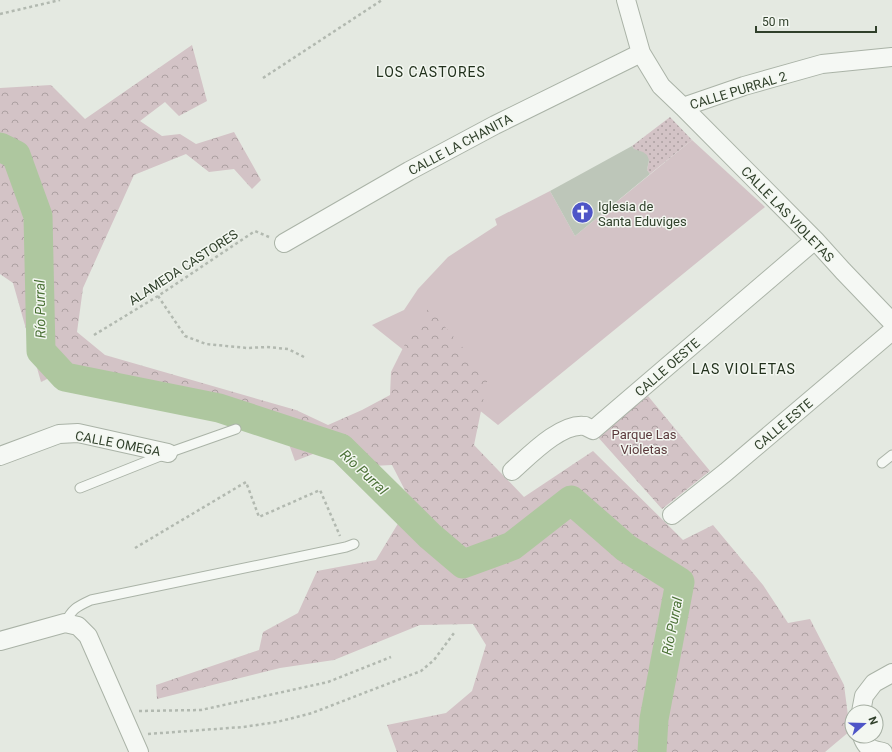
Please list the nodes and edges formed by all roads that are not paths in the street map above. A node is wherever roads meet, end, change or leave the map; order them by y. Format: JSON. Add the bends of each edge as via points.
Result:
{"nodes":[{"id":1,"x":626,"y":0,"type":"edge"},
{"id":2,"x":641,"y":53,"type":"junction"},
{"id":3,"x":892,"y":57,"type":"edge"},
{"id":4,"x":683,"y":107,"type":"junction"},
{"id":5,"x":815,"y":240,"type":"junction"},
{"id":6,"x":284,"y":244,"type":"road end"},
{"id":7,"x":892,"y":322,"type":"edge"},
{"id":8,"x":892,"y":331,"type":"edge"},
{"id":9,"x":236,"y":428,"type":"dead end"},
{"id":10,"x":168,"y":453,"type":"junction"},
{"id":11,"x":892,"y":455,"type":"edge"},
{"id":12,"x":0,"y":456,"type":"edge"},
{"id":13,"x":882,"y":463,"type":"dead end"},
{"id":14,"x":512,"y":471,"type":"dead end"},
{"id":15,"x":80,"y":488,"type":"dead end"},
{"id":16,"x":672,"y":515,"type":"dead end"},
{"id":17,"x":350,"y":546,"type":"road end"},
{"id":18,"x":65,"y":623,"type":"junction"},
{"id":19,"x":0,"y":641,"type":"edge"},
{"id":20,"x":892,"y":673,"type":"edge"},
{"id":21,"x":862,"y":704,"type":"edge"},
{"id":22,"x":139,"y":752,"type":"edge"}],
"edges":[{"from":1,"to":2,"type":"street","name":"CALLE PURRAL 2"},
{"from":2,"to":4,"type":"street","name":"CALLE PURRAL 2","via":[[662,86]]},
{"from":2,"to":6,"type":"street","name":"CALLE LA CHANITA","via":[[409,171]]},
{"from":3,"to":4,"type":"street","name":"CALLE PURRAL 2","via":[[822,64],[744,86]]},
{"from":4,"to":5,"type":"street","name":"CALLE LAS VIOLETAS"},
{"from":5,"to":7,"type":"street","name":"CALLE LAS VIOLETAS"},
{"from":5,"to":14,"type":"street","name":"CALLE OESTE","via":[[593,430],[584,426],[556,434]]},
{"from":8,"to":16,"type":"street","name":"CALLE ESTE"},
{"from":9,"to":10,"type":"lane"},
{"from":10,"to":12,"type":"street","name":"CALLE OMEGA","via":[[78,433],[59,434]]},
{"from":10,"to":15,"type":"lane"},
{"from":11,"to":13,"type":"lane"},
{"from":17,"to":18,"type":"lane","via":[[91,600],[70,612]]},
{"from":18,"to":19,"type":"street"},
{"from":18,"to":22,"type":"street","via":[[78,626],[88,636]]},
{"from":20,"to":21,"type":"street","via":[[874,683],[864,696]]}]}
